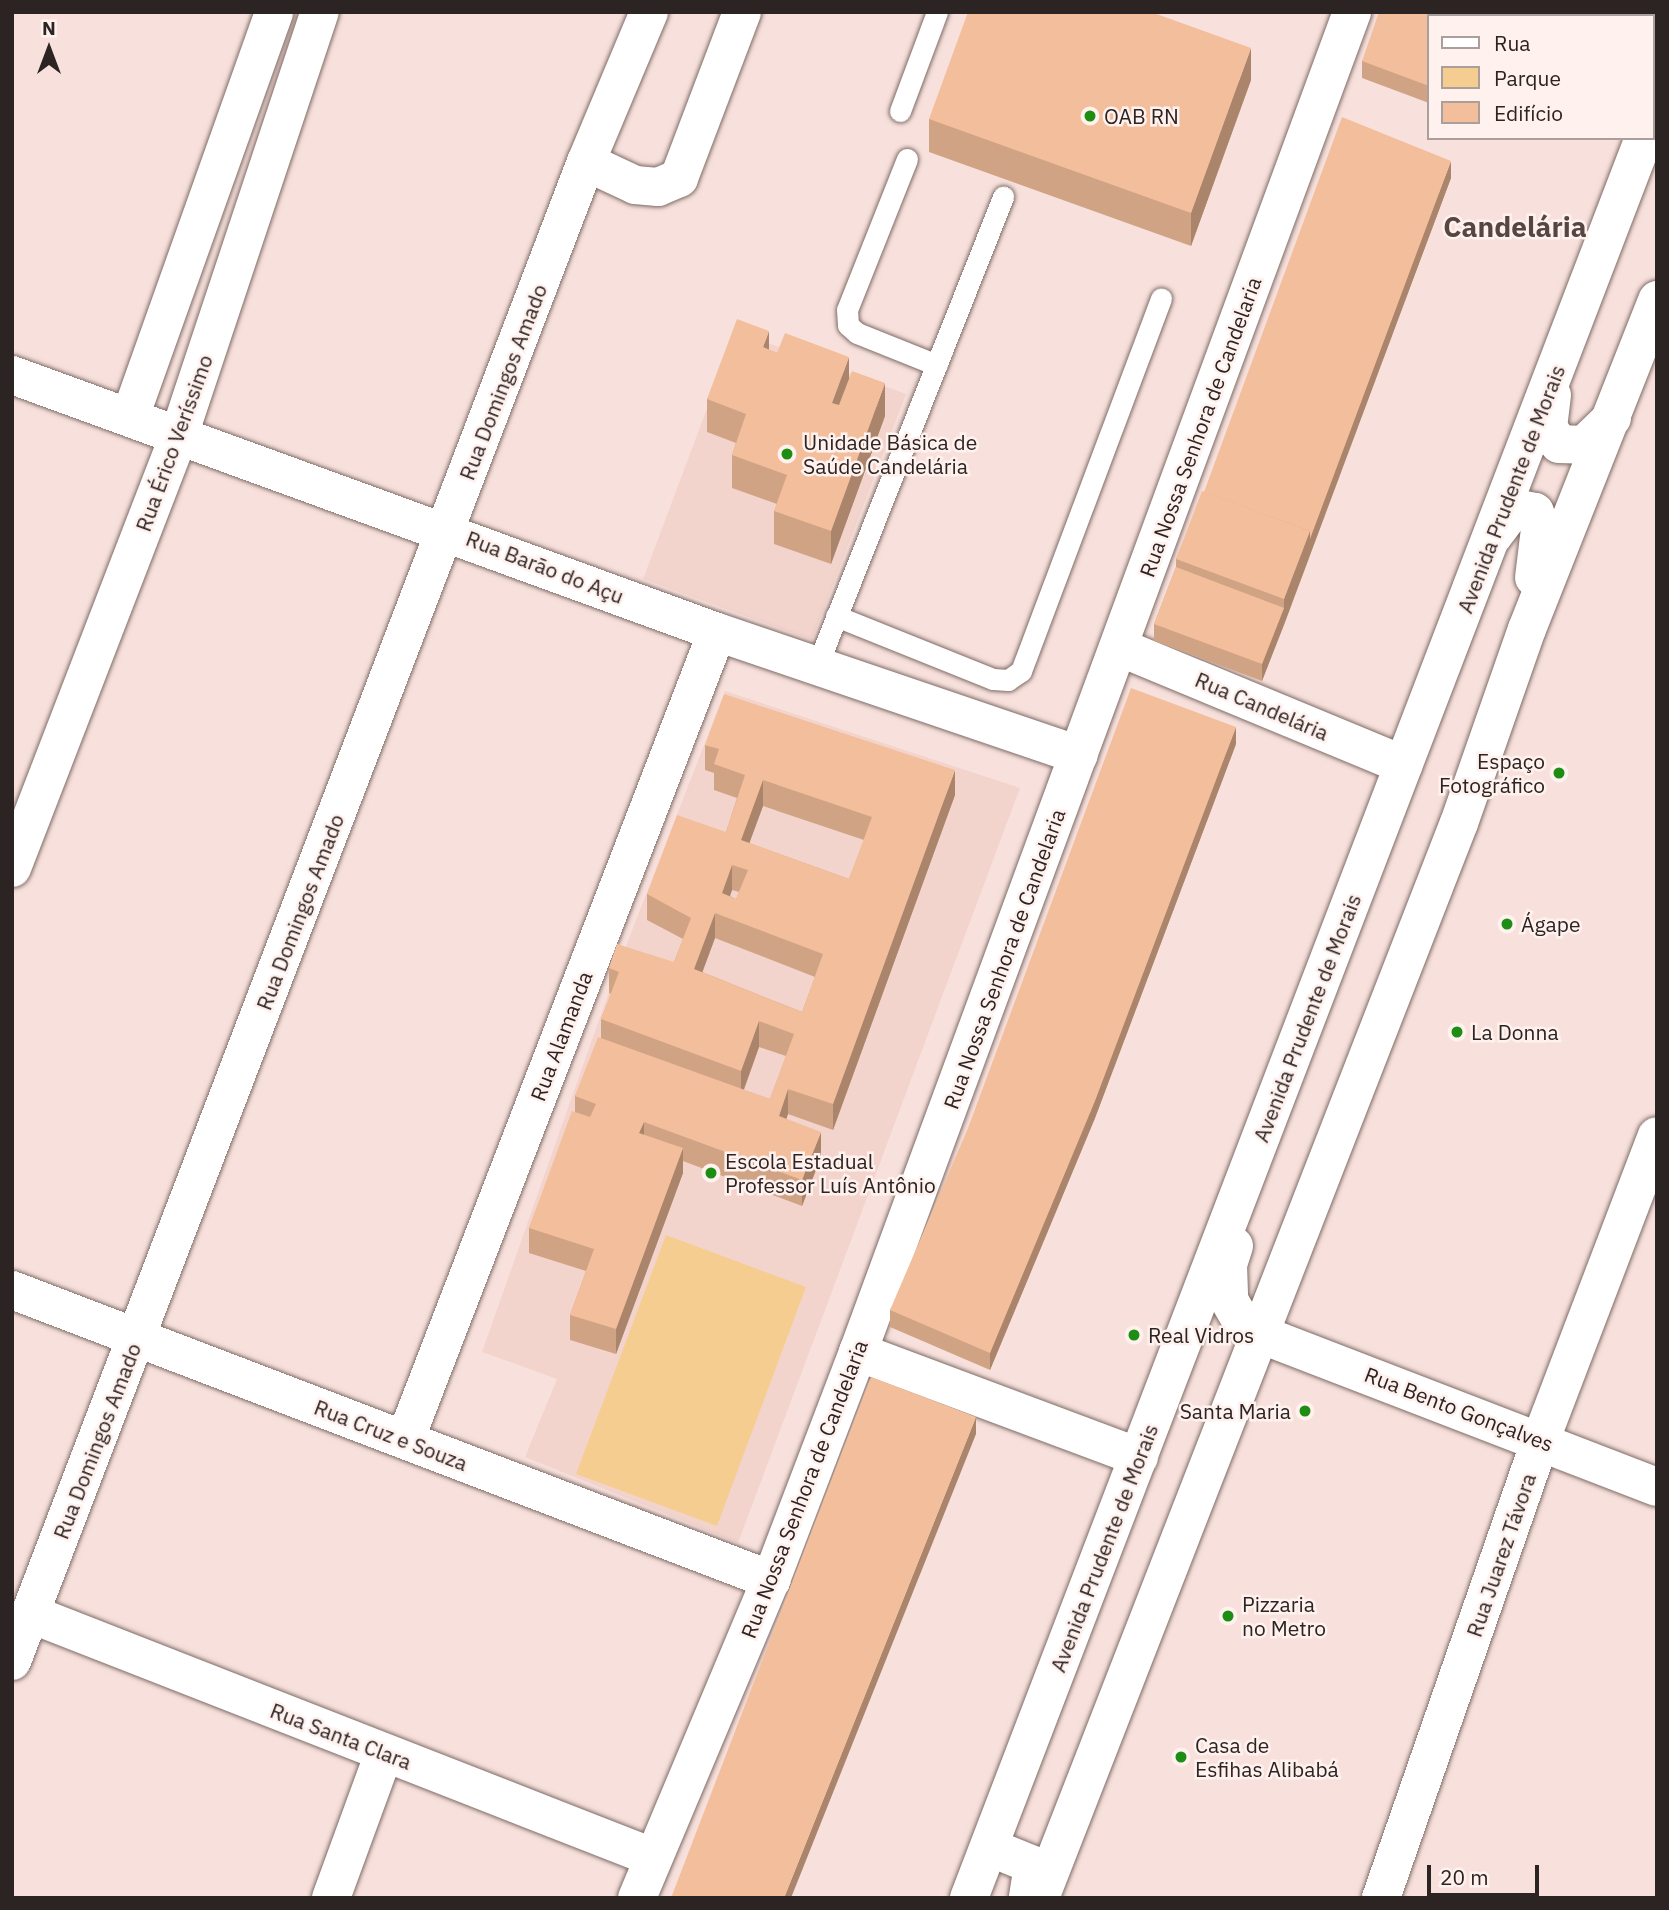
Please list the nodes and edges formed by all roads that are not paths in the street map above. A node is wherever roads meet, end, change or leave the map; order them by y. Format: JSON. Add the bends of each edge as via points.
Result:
{"nodes":[{"id":1,"x":274,"y":12,"type":"edge"},
{"id":2,"x":320,"y":12,"type":"edge"},
{"id":3,"x":742,"y":12,"type":"edge"},
{"id":4,"x":937,"y":12,"type":"edge"},
{"id":5,"x":1352,"y":12,"type":"edge"},
{"id":6,"x":639,"y":15,"type":"edge"},
{"id":7,"x":900,"y":111,"type":"dead end"},
{"id":8,"x":1643,"y":140,"type":"edge"},
{"id":9,"x":907,"y":159,"type":"dead end"},
{"id":10,"x":586,"y":162,"type":"junction"},
{"id":11,"x":1003,"y":197,"type":"dead end"},
{"id":12,"x":1161,"y":298,"type":"dead end"},
{"id":13,"x":1657,"y":300,"type":"edge"},
{"id":14,"x":1566,"y":346,"type":"junction"},
{"id":15,"x":937,"y":365,"type":"junction"},
{"id":16,"x":12,"y":375,"type":"edge"},
{"id":17,"x":130,"y":417,"type":"junction"},
{"id":18,"x":1612,"y":418,"type":"junction"},
{"id":19,"x":179,"y":435,"type":"junction"},
{"id":20,"x":447,"y":530,"type":"junction"},
{"id":21,"x":1491,"y":542,"type":"junction"},
{"id":22,"x":836,"y":615,"type":"junction"},
{"id":23,"x":1527,"y":629,"type":"junction"},
{"id":24,"x":717,"y":632,"type":"junction"},
{"id":25,"x":1119,"y":647,"type":"junction"},
{"id":26,"x":817,"y":666,"type":"junction"},
{"id":27,"x":1079,"y":755,"type":"junction"},
{"id":28,"x":1404,"y":765,"type":"junction"},
{"id":29,"x":12,"y":868,"type":"edge"},
{"id":30,"x":1271,"y":1112,"type":"junction"},
{"id":31,"x":1657,"y":1136,"type":"edge"},
{"id":32,"x":12,"y":1290,"type":"edge"},
{"id":33,"x":1260,"y":1334,"type":"junction"},
{"id":34,"x":136,"y":1337,"type":"junction"},
{"id":35,"x":858,"y":1352,"type":"junction"},
{"id":36,"x":1541,"y":1439,"type":"junction"},
{"id":37,"x":405,"y":1440,"type":"junction"},
{"id":38,"x":1139,"y":1457,"type":"junction"},
{"id":39,"x":1657,"y":1487,"type":"edge"},
{"id":40,"x":771,"y":1580,"type":"junction"},
{"id":41,"x":31,"y":1614,"type":"junction"},
{"id":42,"x":12,"y":1661,"type":"edge"},
{"id":43,"x":384,"y":1753,"type":"junction"},
{"id":44,"x":989,"y":1847,"type":"junction"},
{"id":45,"x":652,"y":1857,"type":"junction"},
{"id":46,"x":331,"y":1898,"type":"edge"},
{"id":47,"x":637,"y":1898,"type":"edge"},
{"id":48,"x":969,"y":1898,"type":"edge"},
{"id":49,"x":1028,"y":1898,"type":"edge"},
{"id":50,"x":1040,"y":1898,"type":"edge"},
{"id":51,"x":1381,"y":1898,"type":"edge"}],
"edges":[{"from":1,"to":17,"type":"street"},
{"from":2,"to":19,"type":"street","name":"Rua Érico Veríssimo"},
{"from":3,"to":10,"type":"street","via":[[679,178],[658,187],[635,185]]},
{"from":4,"to":7,"type":"lane"},
{"from":5,"to":25,"type":"street","name":"Rua Nossa Senhora de Candelaria"},
{"from":6,"to":10,"type":"street","name":"Rua Domingos Amado"},
{"from":8,"to":14,"type":"street","name":"Avenida Prudente de Morais"},
{"from":9,"to":15,"type":"lane","via":[[847,310],[848,325],[857,333]]},
{"from":10,"to":20,"type":"street","name":"Rua Domingos Amado"},
{"from":11,"to":15,"type":"lane"},
{"from":12,"to":22,"type":"lane","via":[[1021,671],[1007,680],[993,679]]},
{"from":13,"to":18,"type":"street"},
{"from":14,"to":18,"type":"street","via":[[1546,413],[1550,435],[1566,446],[1584,445]]},
{"from":14,"to":21,"type":"street","name":"Avenida Prudente de Morais"},
{"from":15,"to":22,"type":"lane"},
{"from":16,"to":17,"type":"street","name":"Rua Barão do Açu"},
{"from":17,"to":19,"type":"street","name":"Rua Barão do Açu"},
{"from":18,"to":23,"type":"street"},
{"from":19,"to":20,"type":"street","name":"Rua Barão do Açu"},
{"from":19,"to":29,"type":"street","name":"Rua Érico Veríssimo"},
{"from":20,"to":24,"type":"street","name":"Rua Barão do Açu"},
{"from":20,"to":34,"type":"street","name":"Rua Domingos Amado"},
{"from":21,"to":23,"type":"street","via":[[1514,508],[1535,512],[1540,529]]},
{"from":21,"to":28,"type":"street","name":"Avenida Prudente de Morais"},
{"from":22,"to":26,"type":"lane"},
{"from":23,"to":33,"type":"street","via":[[1459,823]]},
{"from":24,"to":26,"type":"street","name":"Rua Barão do Açu"},
{"from":24,"to":37,"type":"street","name":"Rua Alamanda"},
{"from":25,"to":27,"type":"street","name":"Rua Nossa Senhora de Candelaria"},
{"from":25,"to":28,"type":"street","name":"Rua Candelária"},
{"from":26,"to":27,"type":"street","name":"Rua Barão do Açu"},
{"from":27,"to":35,"type":"street","name":"Rua Nossa Senhora de Candelaria"},
{"from":28,"to":30,"type":"street","name":"Avenida Prudente de Morais"},
{"from":30,"to":33,"type":"street","via":[[1228,1265],[1232,1309]]},
{"from":30,"to":38,"type":"street","name":"Avenida Prudente de Morais"},
{"from":31,"to":36,"type":"street","name":"Rua Juarez Távora"},
{"from":32,"to":34,"type":"street","name":"Rua Cruz e Souza"},
{"from":33,"to":36,"type":"street","name":"Rua Bento Gonçalves"},
{"from":33,"to":50,"type":"street"},
{"from":34,"to":37,"type":"street","name":"Rua Cruz e Souza"},
{"from":34,"to":41,"type":"street","name":"Rua Domingos Amado"},
{"from":35,"to":38,"type":"street"},
{"from":35,"to":40,"type":"street","name":"Rua Nossa Senhora de Candelaria"},
{"from":36,"to":39,"type":"street","name":"Rua Bento Gonçalves"},
{"from":36,"to":51,"type":"street","name":"Rua Juarez Távora"},
{"from":37,"to":40,"type":"street","name":"Rua Cruz e Souza"},
{"from":38,"to":44,"type":"street","name":"Avenida Prudente de Morais"},
{"from":40,"to":45,"type":"street","name":"Rua Nossa Senhora de Candelaria"},
{"from":41,"to":42,"type":"street","name":"Rua Domingos Amado"},
{"from":41,"to":43,"type":"street","name":"Rua Santa Clara"},
{"from":43,"to":45,"type":"street","name":"Rua Santa Clara"},
{"from":43,"to":46,"type":"street"},
{"from":44,"to":48,"type":"street","name":"Avenida Prudente de Morais"},
{"from":44,"to":49,"type":"street","via":[[1033,1865]]},
{"from":45,"to":47,"type":"street","name":"Rua Nossa Senhora de Candelaria"}]}
